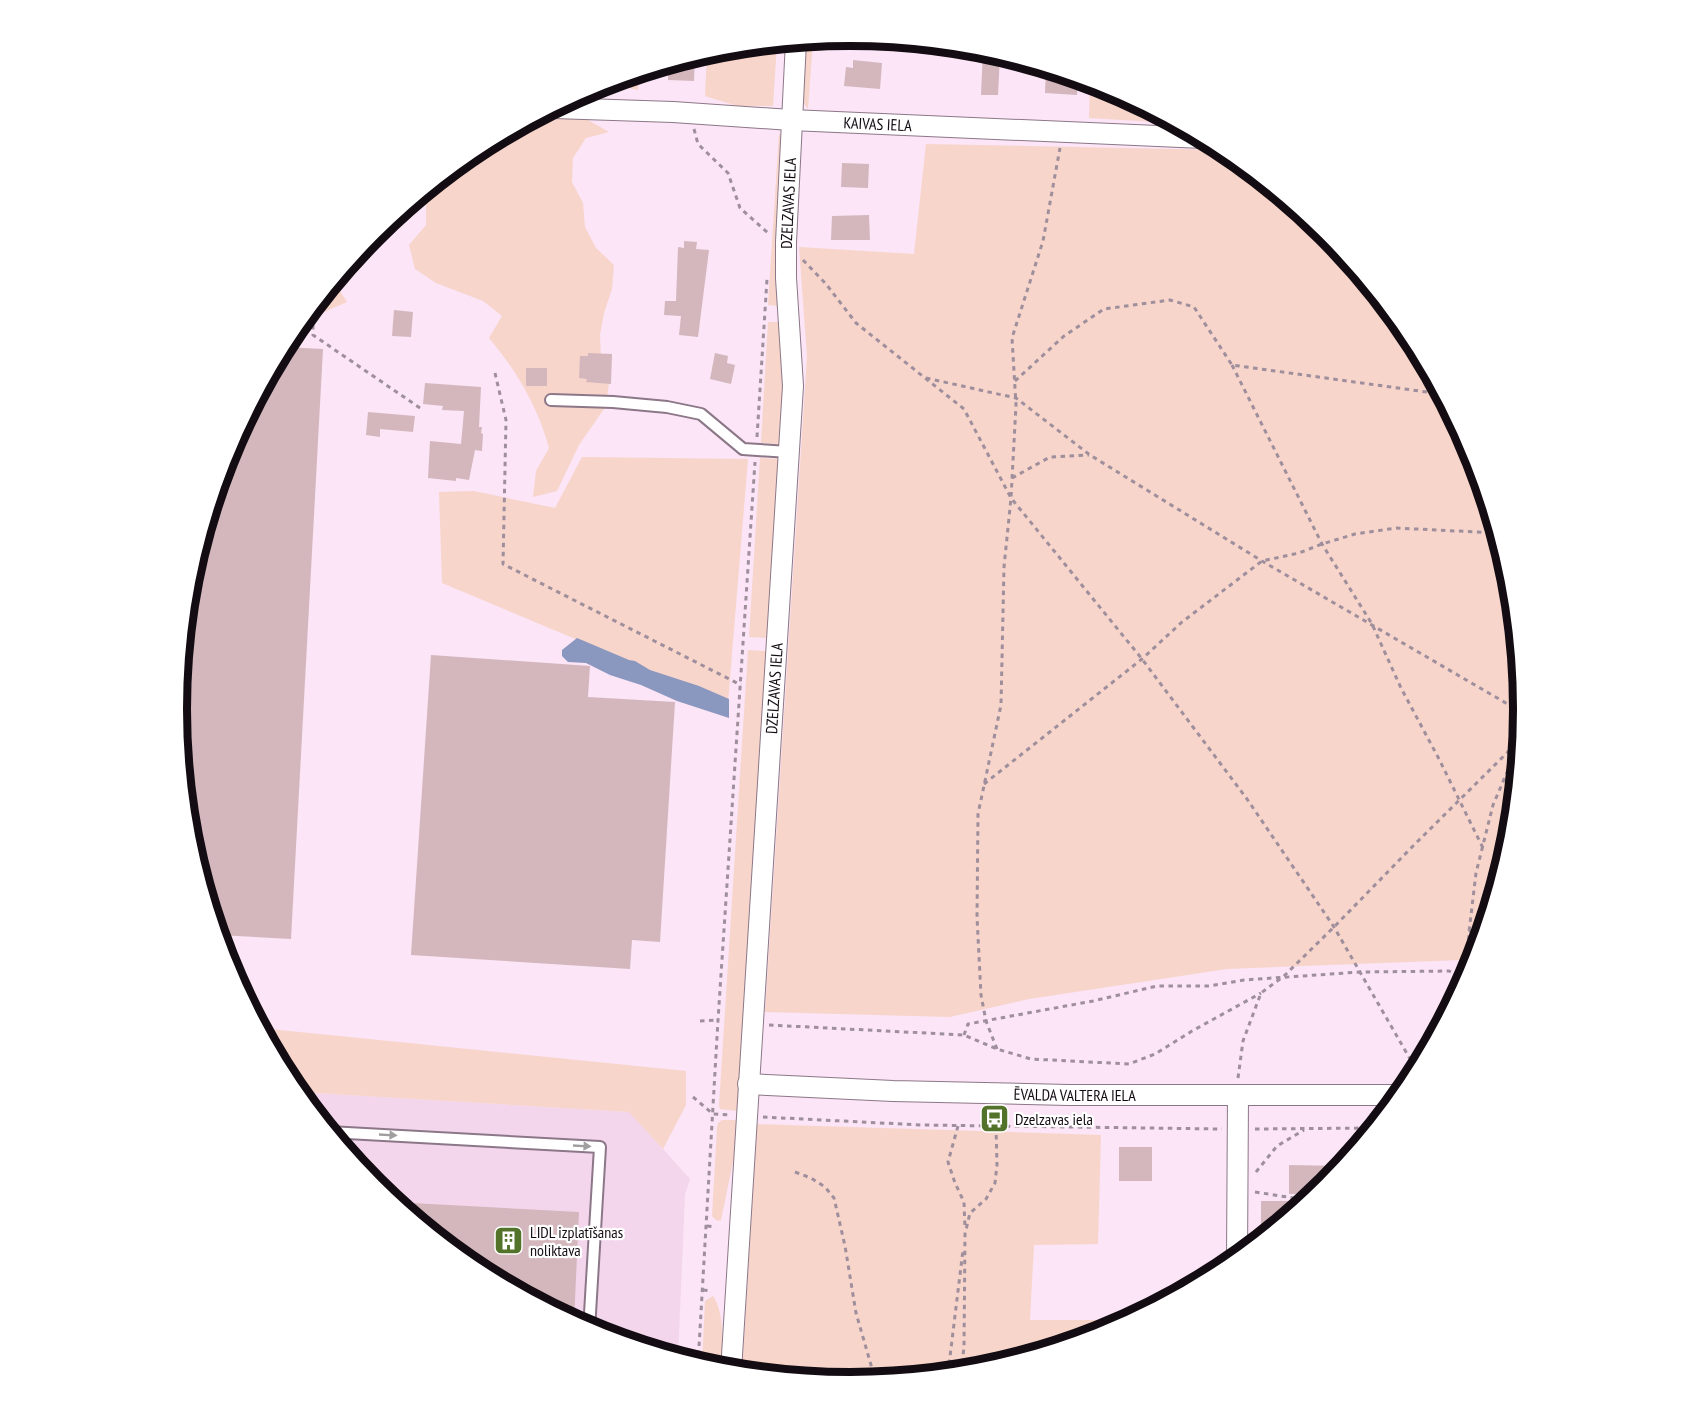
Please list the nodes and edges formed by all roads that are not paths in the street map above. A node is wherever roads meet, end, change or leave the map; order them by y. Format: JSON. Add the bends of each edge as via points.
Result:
{"nodes":[{"id":1,"x":795,"y":49,"type":"edge"},
{"id":2,"x":571,"y":109,"type":"edge"},
{"id":3,"x":791,"y":120,"type":"junction"},
{"id":4,"x":1186,"y":137,"type":"edge"},
{"id":5,"x":551,"y":400,"type":"dead end"},
{"id":6,"x":789,"y":453,"type":"junction"},
{"id":7,"x":748,"y":1083,"type":"junction"},
{"id":8,"x":1238,"y":1095,"type":"junction"},
{"id":9,"x":1389,"y":1095,"type":"edge"},
{"id":10,"x":340,"y":1133,"type":"edge"},
{"id":11,"x":1237,"y":1247,"type":"edge"},
{"id":12,"x":591,"y":1319,"type":"edge"},
{"id":13,"x":732,"y":1362,"type":"edge"}],
"edges":[{"from":1,"to":3,"type":"street","name":"DZELZAVAS IELA"},
{"from":2,"to":3,"type":"street","name":"KAIVAS IELA"},
{"from":3,"to":4,"type":"street","name":"KAIVAS IELA"},
{"from":3,"to":6,"type":"street","name":"DZELZAVAS IELA","via":[[786,242],[793,386]]},
{"from":5,"to":6,"type":"lane","via":[[667,407],[701,414],[743,449]]},
{"from":6,"to":7,"type":"street","name":"DZELZAVAS IELA"},
{"from":7,"to":8,"type":"street","name":"ĒVALDA VALTERA IELA","via":[[1010,1094]]},
{"from":7,"to":13,"type":"street","name":"DZELZAVAS IELA"},
{"from":8,"to":9,"type":"street","name":"ĒVALDA VALTERA IELA"},
{"from":8,"to":11,"type":"street"},
{"from":10,"to":12,"type":"lane","one_way":true,"via":[[600,1147]]}]}
